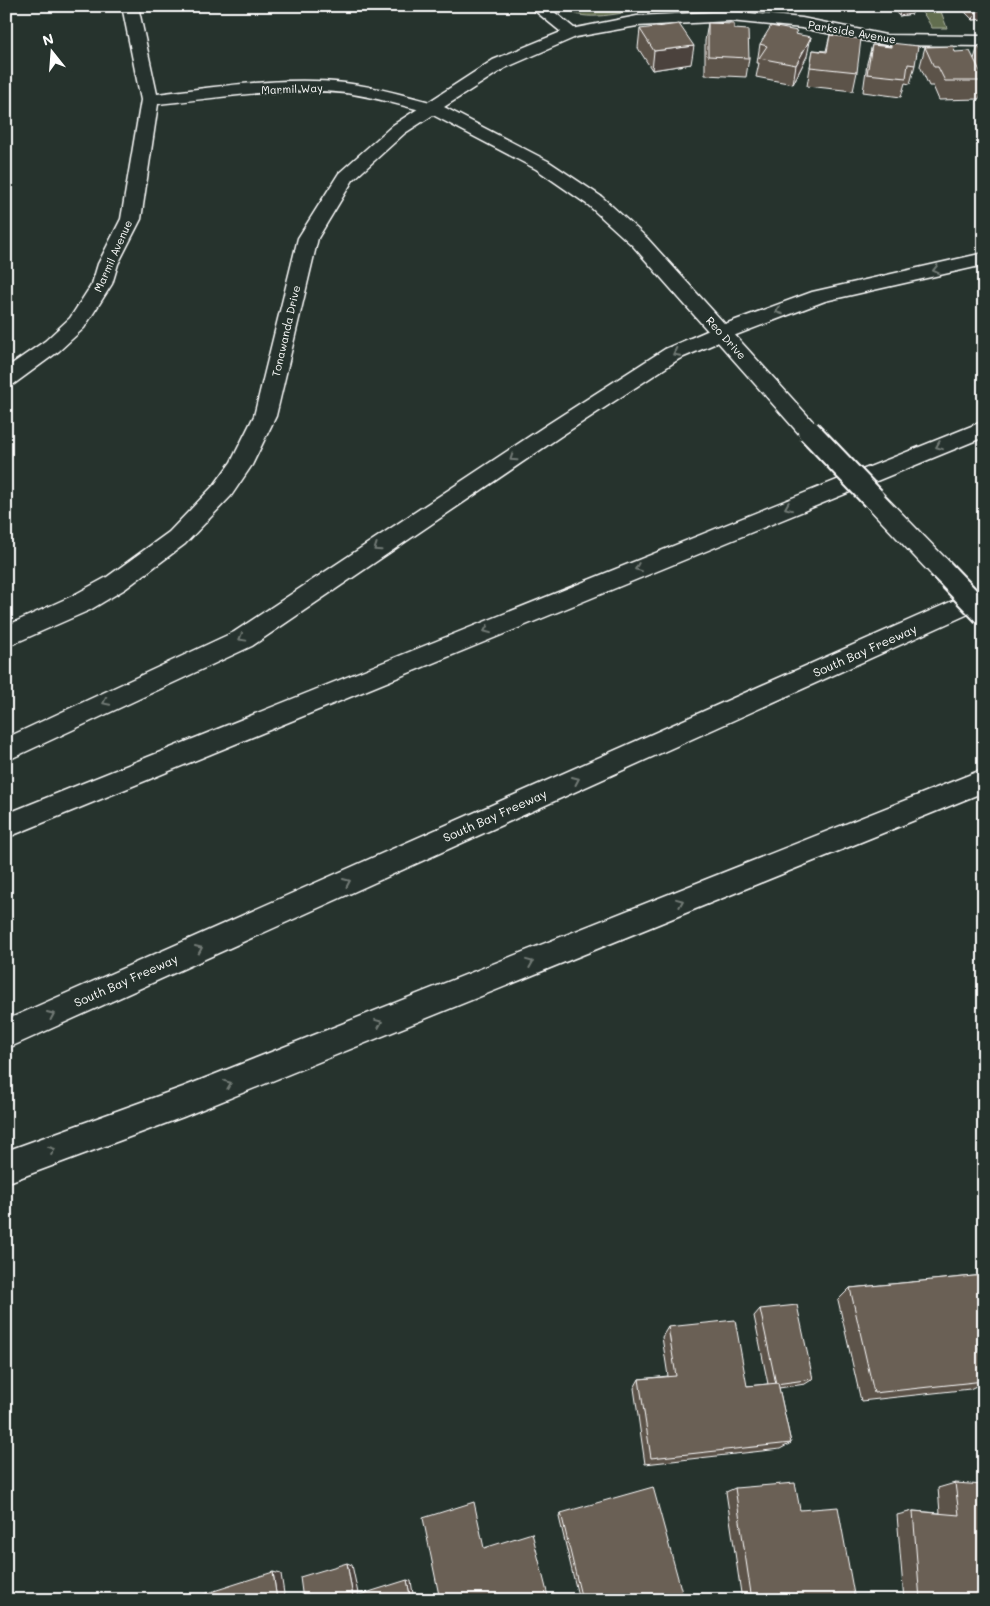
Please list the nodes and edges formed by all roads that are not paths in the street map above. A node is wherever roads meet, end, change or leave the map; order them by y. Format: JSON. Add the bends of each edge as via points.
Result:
{"nodes":[{"id":1,"x":130,"y":6,"type":"edge"},
{"id":2,"x":537,"y":6,"type":"edge"},
{"id":3,"x":572,"y":33,"type":"junction"},
{"id":4,"x":984,"y":41,"type":"edge"},
{"id":5,"x":150,"y":100,"type":"junction"},
{"id":6,"x":432,"y":108,"type":"junction"},
{"id":7,"x":984,"y":259,"type":"edge"},
{"id":8,"x":721,"y":333,"type":"junction"},
{"id":9,"x":6,"y":379,"type":"edge"},
{"id":10,"x":984,"y":428,"type":"edge"},
{"id":11,"x":984,"y":596,"type":"edge"},
{"id":12,"x":984,"y":614,"type":"edge"},
{"id":13,"x":6,"y":638,"type":"edge"},
{"id":14,"x":6,"y":750,"type":"edge"},
{"id":15,"x":984,"y":780,"type":"edge"},
{"id":16,"x":6,"y":826,"type":"edge"},
{"id":17,"x":6,"y":1035,"type":"edge"},
{"id":18,"x":6,"y":1167,"type":"edge"}],
"edges":[{"from":1,"to":5,"type":"main road","name":"Marmil Avenue"},
{"from":2,"to":3,"type":"main road"},
{"from":3,"to":4,"type":"main road","name":"Parkside Avenue","via":[[638,21],[730,16],[802,23],[886,40]]},
{"from":3,"to":6,"type":"main road","name":"Tonawanda Drive","via":[[499,64]]},
{"from":5,"to":6,"type":"main road","name":"Marmil Way","via":[[333,87],[375,93]]},
{"from":5,"to":9,"type":"main road","name":"Marmil Avenue","via":[[130,219],[102,284],[62,338]]},
{"from":6,"to":8,"type":"main road","name":"Reo Drive","via":[[542,165],[595,201],[640,242]]},
{"from":6,"to":13,"type":"main road","name":"Tonawanda Drive","via":[[399,129],[346,177],[308,238],[265,416],[241,465],[223,490],[177,538],[116,583],[82,604]]},
{"from":7,"to":8,"type":"main road","one_way":true,"via":[[819,296]]},
{"from":8,"to":12,"type":"main road","name":"Reo Drive","bridge":true,"via":[[809,431]]},
{"from":8,"to":14,"type":"main road","one_way":true,"via":[[672,354],[242,638]]},
{"from":10,"to":16,"type":"main road","one_way":true},
{"from":17,"to":11,"type":"main road","name":"South Bay Freeway","one_way":true},
{"from":18,"to":15,"type":"main road","one_way":true,"via":[[183,1102]]}]}
